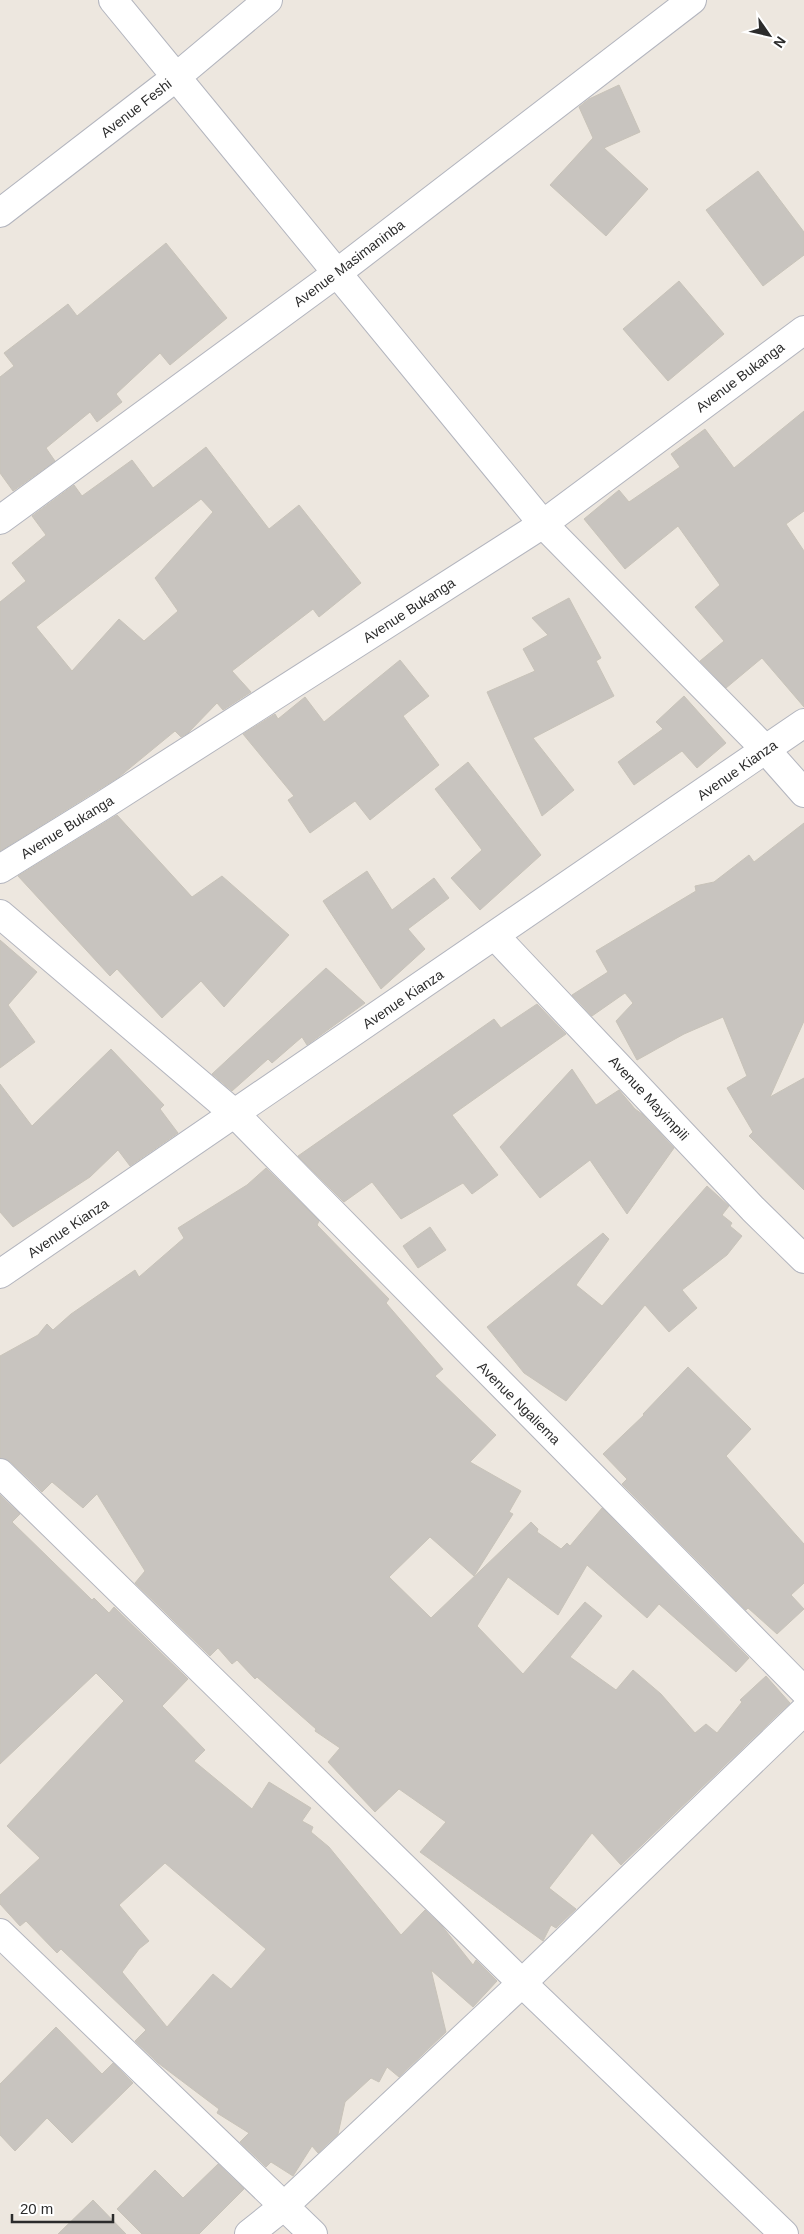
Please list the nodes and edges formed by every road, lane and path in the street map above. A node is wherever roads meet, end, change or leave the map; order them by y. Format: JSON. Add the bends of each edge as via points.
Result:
{"nodes":[{"id":1,"x":113,"y":0,"type":"edge"},
{"id":2,"x":268,"y":0,"type":"edge"},
{"id":3,"x":692,"y":0,"type":"edge"},
{"id":4,"x":175,"y":78,"type":"junction"},
{"id":5,"x":0,"y":212,"type":"edge"},
{"id":6,"x":337,"y":273,"type":"junction"},
{"id":7,"x":804,"y":330,"type":"edge"},
{"id":8,"x":0,"y":520,"type":"edge"},
{"id":9,"x":543,"y":524,"type":"junction"},
{"id":10,"x":804,"y":723,"type":"edge"},
{"id":11,"x":766,"y":750,"type":"junction"},
{"id":12,"x":804,"y":793,"type":"edge"},
{"id":13,"x":0,"y":869,"type":"edge"},
{"id":14,"x":0,"y":914,"type":"edge"},
{"id":15,"x":495,"y":936,"type":"junction"},
{"id":16,"x":235,"y":1114,"type":"junction"},
{"id":17,"x":804,"y":1259,"type":"edge"},
{"id":18,"x":0,"y":1274,"type":"edge"},
{"id":19,"x":0,"y":1473,"type":"edge"},
{"id":20,"x":804,"y":1691,"type":"edge"},
{"id":21,"x":804,"y":1712,"type":"edge"},
{"id":22,"x":0,"y":1933,"type":"edge"},
{"id":23,"x":522,"y":1983,"type":"junction"},
{"id":24,"x":284,"y":2206,"type":"junction"},
{"id":25,"x":249,"y":2234,"type":"edge"},
{"id":26,"x":314,"y":2234,"type":"edge"},
{"id":27,"x":784,"y":2234,"type":"edge"}],
"edges":[{"from":1,"to":4,"type":"street"},
{"from":2,"to":4,"type":"street","name":"Avenue Feshi"},
{"from":3,"to":6,"type":"street","name":"Avenue Masimaninba"},
{"from":4,"to":5,"type":"street","name":"Avenue Feshi"},
{"from":4,"to":6,"type":"street"},
{"from":6,"to":8,"type":"street","name":"Avenue Masimaninba"},
{"from":6,"to":9,"type":"street"},
{"from":7,"to":9,"type":"street","name":"Avenue Bukanga"},
{"from":9,"to":11,"type":"street"},
{"from":9,"to":13,"type":"street","name":"Avenue Bukanga"},
{"from":10,"to":11,"type":"street","name":"Avenue Kianza"},
{"from":11,"to":12,"type":"street"},
{"from":11,"to":15,"type":"street","name":"Avenue Kianza"},
{"from":14,"to":16,"type":"street","name":"Avenue Ngaliema"},
{"from":15,"to":16,"type":"street","name":"Avenue Kianza"},
{"from":15,"to":17,"type":"street","name":"Avenue Mayimpili","via":[[753,1210]]},
{"from":16,"to":18,"type":"street","name":"Avenue Kianza"},
{"from":16,"to":20,"type":"street","name":"Avenue Ngaliema"},
{"from":19,"to":23,"type":"street"},
{"from":21,"to":23,"type":"street"},
{"from":22,"to":24,"type":"street"},
{"from":23,"to":24,"type":"street"},
{"from":23,"to":27,"type":"street"},
{"from":24,"to":25,"type":"street"},
{"from":24,"to":26,"type":"street"}]}
